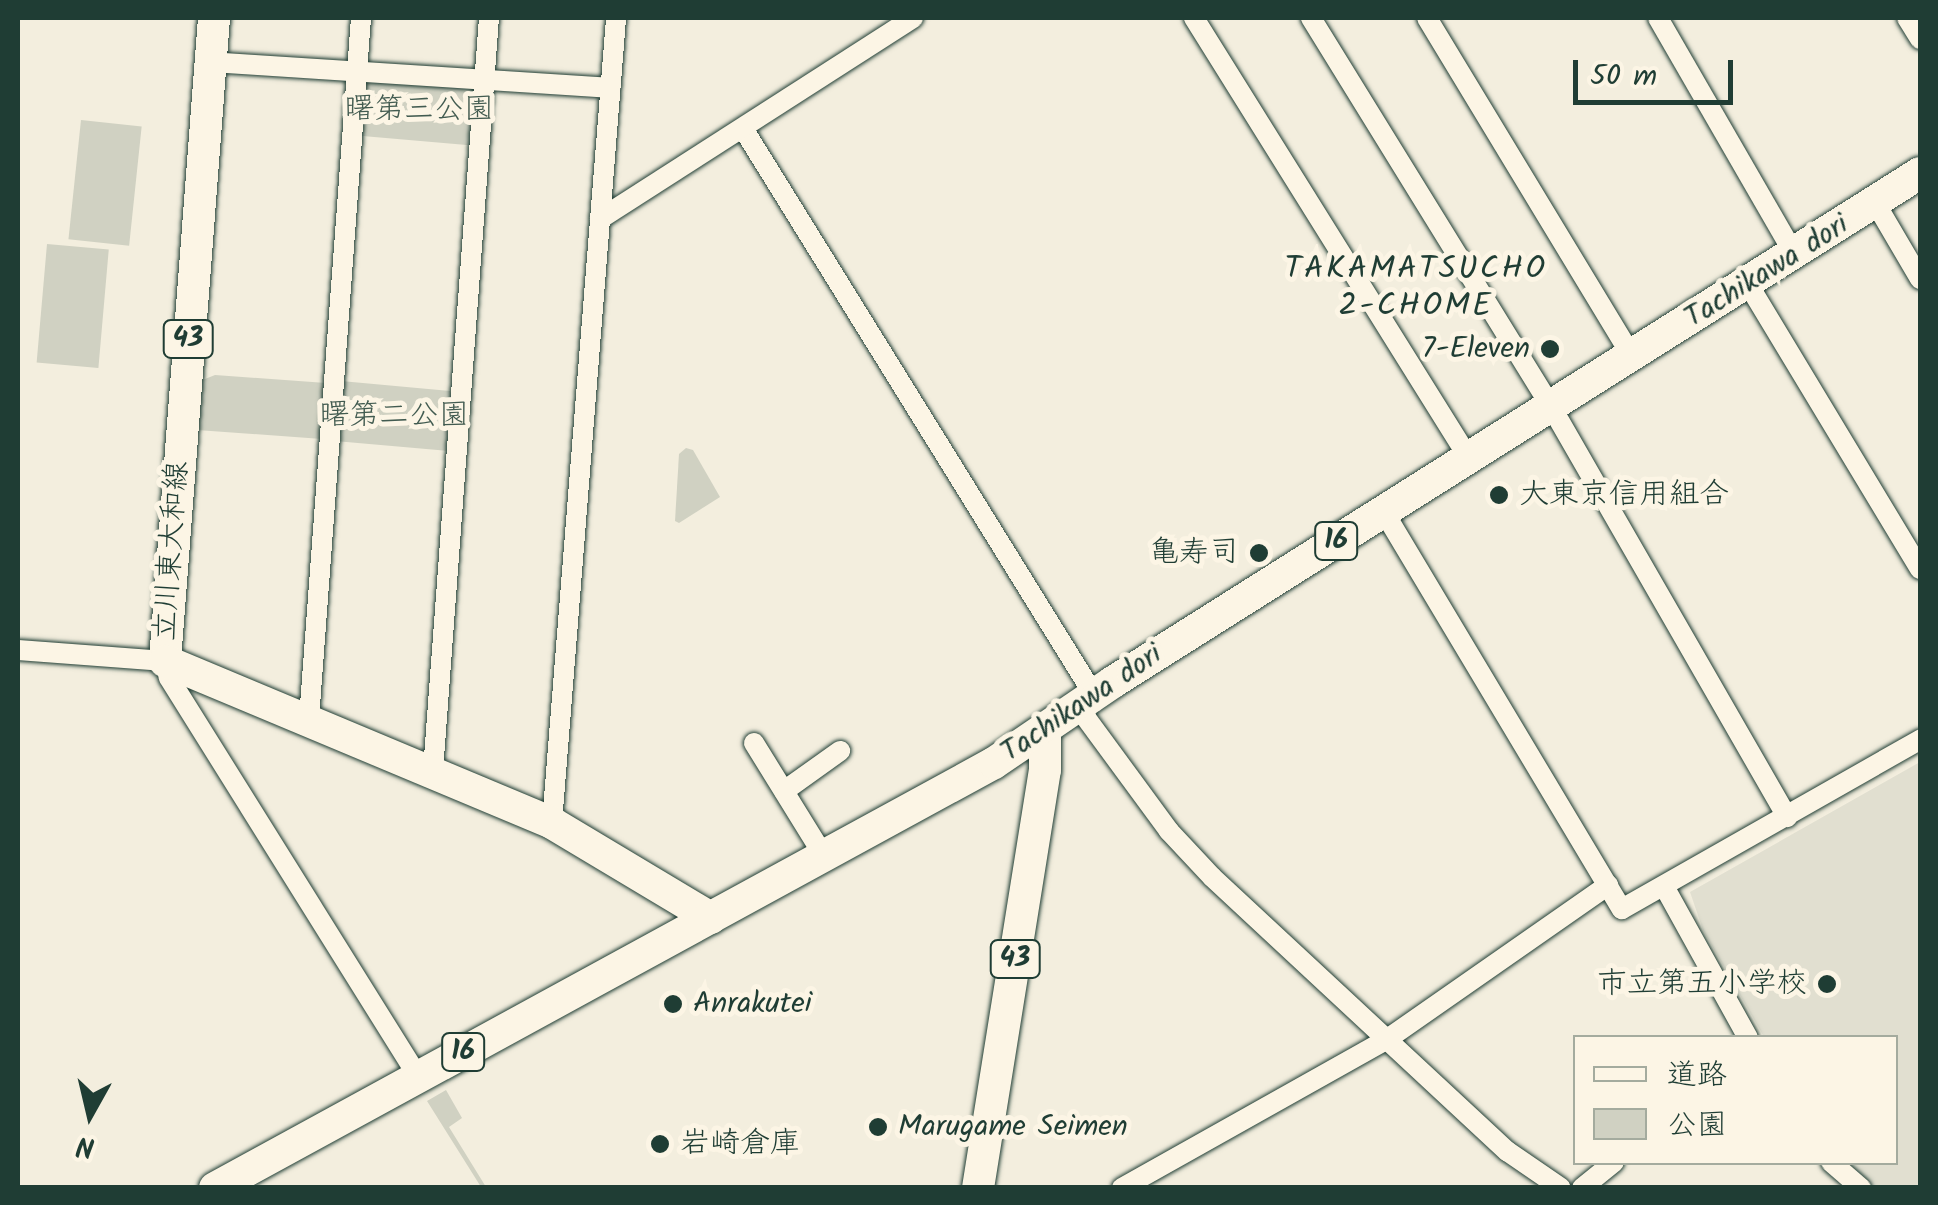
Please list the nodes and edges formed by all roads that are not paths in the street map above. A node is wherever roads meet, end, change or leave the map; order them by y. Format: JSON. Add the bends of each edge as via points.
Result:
{"nodes":[{"id":1,"x":214,"y":18,"type":"edge"},
{"id":2,"x":361,"y":18,"type":"edge"},
{"id":3,"x":489,"y":18,"type":"edge"},
{"id":4,"x":616,"y":18,"type":"edge"},
{"id":5,"x":913,"y":18,"type":"edge"},
{"id":6,"x":1194,"y":18,"type":"edge"},
{"id":7,"x":1311,"y":18,"type":"edge"},
{"id":8,"x":1427,"y":18,"type":"edge"},
{"id":9,"x":1658,"y":18,"type":"edge"},
{"id":10,"x":210,"y":62,"type":"junction"},
{"id":11,"x":358,"y":72,"type":"junction"},
{"id":12,"x":484,"y":79,"type":"junction"},
{"id":13,"x":610,"y":88,"type":"junction"},
{"id":14,"x":744,"y":130,"type":"junction"},
{"id":15,"x":1920,"y":172,"type":"edge"},
{"id":16,"x":1876,"y":204,"type":"junction"},
{"id":17,"x":600,"y":220,"type":"junction"},
{"id":18,"x":1795,"y":255,"type":"junction"},
{"id":19,"x":1920,"y":280,"type":"edge"},
{"id":20,"x":1748,"y":284,"type":"junction"},
{"id":21,"x":1632,"y":356,"type":"junction"},
{"id":22,"x":1552,"y":408,"type":"junction"},
{"id":23,"x":1470,"y":460,"type":"junction"},
{"id":24,"x":1384,"y":512,"type":"junction"},
{"id":25,"x":1920,"y":569,"type":"edge"},
{"id":26,"x":18,"y":650,"type":"edge"},
{"id":27,"x":165,"y":661,"type":"junction"},
{"id":28,"x":1086,"y":701,"type":"junction"},
{"id":29,"x":309,"y":719,"type":"junction"},
{"id":30,"x":1045,"y":731,"type":"junction"},
{"id":31,"x":1920,"y":740,"type":"edge"},
{"id":32,"x":754,"y":742,"type":"dead end"},
{"id":33,"x":840,"y":752,"type":"dead end"},
{"id":34,"x":433,"y":771,"type":"junction"},
{"id":35,"x":784,"y":791,"type":"junction"},
{"id":36,"x":1787,"y":817,"type":"junction"},
{"id":37,"x":552,"y":823,"type":"junction"},
{"id":38,"x":825,"y":858,"type":"junction"},
{"id":39,"x":1608,"y":885,"type":"junction"},
{"id":40,"x":1665,"y":888,"type":"junction"},
{"id":41,"x":712,"y":918,"type":"junction"},
{"id":42,"x":1746,"y":1035,"type":"edge"},
{"id":43,"x":1386,"y":1040,"type":"junction"},
{"id":44,"x":418,"y":1076,"type":"junction"},
{"id":45,"x":1610,"y":1165,"type":"edge"},
{"id":46,"x":1834,"y":1165,"type":"edge"},
{"id":47,"x":215,"y":1188,"type":"edge"},
{"id":48,"x":978,"y":1188,"type":"edge"},
{"id":49,"x":1122,"y":1188,"type":"edge"},
{"id":50,"x":1561,"y":1188,"type":"edge"},
{"id":51,"x":1582,"y":1188,"type":"edge"},
{"id":52,"x":1861,"y":1188,"type":"edge"}],
"edges":[{"from":1,"to":10,"type":"main road","name":"立川東大和線","number":"43"},
{"from":2,"to":11,"type":"street"},
{"from":3,"to":12,"type":"street"},
{"from":4,"to":13,"type":"street"},
{"from":5,"to":14,"type":"street"},
{"from":6,"to":23,"type":"street"},
{"from":7,"to":22,"type":"street"},
{"from":8,"to":21,"type":"street"},
{"from":9,"to":18,"type":"street"},
{"from":10,"to":11,"type":"street"},
{"from":10,"to":27,"type":"main road","name":"立川東大和線","number":"43"},
{"from":11,"to":12,"type":"street"},
{"from":11,"to":29,"type":"street"},
{"from":12,"to":13,"type":"street"},
{"from":12,"to":34,"type":"street"},
{"from":13,"to":17,"type":"street"},
{"from":14,"to":17,"type":"street"},
{"from":14,"to":28,"type":"street"},
{"from":15,"to":16,"type":"main road","name":"Tachikawa dori","number":"16"},
{"from":16,"to":18,"type":"main road","name":"Tachikawa dori","number":"16"},
{"from":16,"to":19,"type":"street"},
{"from":17,"to":37,"type":"street"},
{"from":18,"to":20,"type":"main road","name":"Tachikawa dori","number":"16"},
{"from":20,"to":21,"type":"main road","name":"Tachikawa dori","number":"16"},
{"from":20,"to":25,"type":"street"},
{"from":21,"to":22,"type":"main road","name":"Tachikawa dori","number":"16"},
{"from":22,"to":23,"type":"main road","name":"Tachikawa dori","number":"16"},
{"from":22,"to":36,"type":"street"},
{"from":23,"to":24,"type":"main road","name":"Tachikawa dori","number":"16"},
{"from":24,"to":28,"type":"main road","name":"Tachikawa dori","number":"16"},
{"from":24,"to":39,"type":"street"},
{"from":26,"to":27,"type":"street"},
{"from":27,"to":29,"type":"main road","name":"立川東大和線"},
{"from":27,"to":44,"type":"street","via":[[169,678]]},
{"from":28,"to":30,"type":"main road","name":"Tachikawa dori","number":"16"},
{"from":28,"to":43,"type":"street","via":[[1169,832]]},
{"from":29,"to":34,"type":"main road","name":"立川東大和線"},
{"from":30,"to":38,"type":"main road","name":"Tachikawa dori","number":"16"},
{"from":30,"to":48,"type":"main road","number":"43","via":[[1040,805]]},
{"from":31,"to":36,"type":"street"},
{"from":32,"to":35,"type":"street"},
{"from":33,"to":35,"type":"street"},
{"from":34,"to":37,"type":"main road","name":"立川東大和線"},
{"from":35,"to":38,"type":"street"},
{"from":36,"to":40,"type":"street"},
{"from":37,"to":41,"type":"main road","name":"立川東大和線"},
{"from":38,"to":41,"type":"main road","name":"Tachikawa dori","number":"16"},
{"from":39,"to":40,"type":"street","via":[[1622,909]]},
{"from":39,"to":43,"type":"street"},
{"from":40,"to":42,"type":"street"},
{"from":41,"to":44,"type":"main road","name":"Tachikawa dori","number":"16"},
{"from":43,"to":49,"type":"street"},
{"from":43,"to":50,"type":"street","via":[[1507,1150]]},
{"from":44,"to":47,"type":"main road","name":"Tachikawa dori","number":"16"},
{"from":45,"to":51,"type":"street"},
{"from":46,"to":52,"type":"street"}]}
